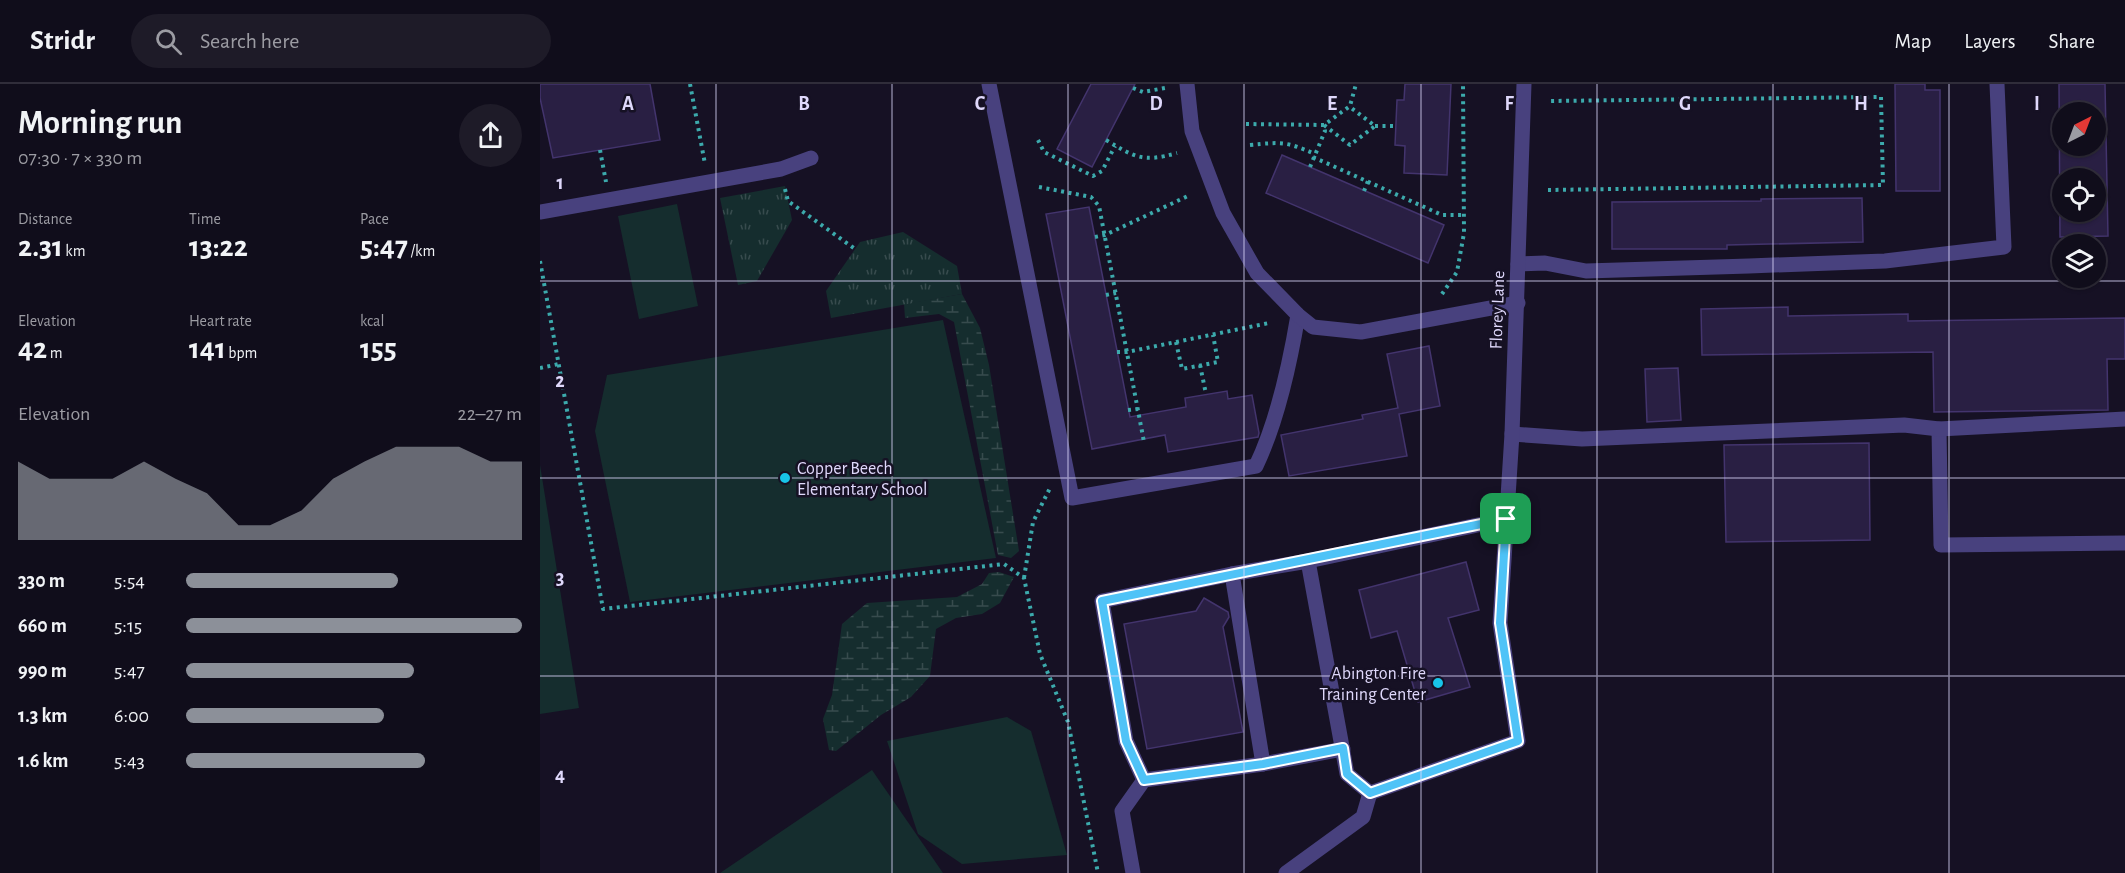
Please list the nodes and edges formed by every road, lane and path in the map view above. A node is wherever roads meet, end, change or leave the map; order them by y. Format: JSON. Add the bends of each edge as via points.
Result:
{"nodes":[{"id":1,"x":690,"y":84,"type":"edge"},
{"id":2,"x":989,"y":84,"type":"edge"},
{"id":3,"x":1187,"y":84,"type":"edge"},
{"id":4,"x":1356,"y":84,"type":"edge"},
{"id":5,"x":1463,"y":84,"type":"edge"},
{"id":6,"x":1524,"y":84,"type":"edge"},
{"id":7,"x":1997,"y":84,"type":"edge"},
{"id":8,"x":1133,"y":88,"type":"dead end"},
{"id":9,"x":1165,"y":88,"type":"dead end"},
{"id":10,"x":1551,"y":101,"type":"dead end"},
{"id":11,"x":1350,"y":106,"type":"junction"},
{"id":12,"x":1246,"y":124,"type":"dead end"},
{"id":13,"x":1324,"y":125,"type":"junction"},
{"id":14,"x":1375,"y":126,"type":"junction"},
{"id":15,"x":1396,"y":126,"type":"dead end"},
{"id":16,"x":1038,"y":140,"type":"dead end"},
{"id":17,"x":1106,"y":140,"type":"dead end"},
{"id":18,"x":1250,"y":145,"type":"dead end"},
{"id":19,"x":1115,"y":146,"type":"junction"},
{"id":20,"x":600,"y":150,"type":"dead end"},
{"id":21,"x":1177,"y":153,"type":"dead end"},
{"id":22,"x":1314,"y":155,"type":"junction"},
{"id":23,"x":811,"y":158,"type":"dead end"},
{"id":24,"x":1310,"y":167,"type":"dead end"},
{"id":25,"x":708,"y":182,"type":"junction"},
{"id":26,"x":1368,"y":182,"type":"junction"},
{"id":27,"x":785,"y":186,"type":"dead end"},
{"id":28,"x":1039,"y":187,"type":"dead end"},
{"id":29,"x":1364,"y":190,"type":"dead end"},
{"id":30,"x":1548,"y":190,"type":"dead end"},
{"id":31,"x":1190,"y":195,"type":"dead end"},
{"id":32,"x":609,"y":200,"type":"junction"},
{"id":33,"x":540,"y":212,"type":"edge"},
{"id":34,"x":1463,"y":215,"type":"junction"},
{"id":35,"x":1105,"y":235,"type":"junction"},
{"id":36,"x":1095,"y":237,"type":"dead end"},
{"id":37,"x":855,"y":249,"type":"dead end"},
{"id":38,"x":540,"y":261,"type":"edge"},
{"id":39,"x":1518,"y":264,"type":"junction"},
{"id":40,"x":1116,"y":293,"type":"junction"},
{"id":41,"x":1442,"y":294,"type":"dead end"},
{"id":42,"x":1106,"y":295,"type":"dead end"},
{"id":43,"x":1518,"y":303,"type":"junction"},
{"id":44,"x":1298,"y":315,"type":"junction"},
{"id":45,"x":1269,"y":323,"type":"dead end"},
{"id":46,"x":1213,"y":334,"type":"junction"},
{"id":47,"x":1176,"y":342,"type":"junction"},
{"id":48,"x":1117,"y":351,"type":"dead end"},
{"id":49,"x":1127,"y":352,"type":"junction"},
{"id":50,"x":559,"y":364,"type":"junction"},
{"id":51,"x":1200,"y":365,"type":"junction"},
{"id":52,"x":540,"y":368,"type":"edge"},
{"id":53,"x":1206,"y":394,"type":"dead end"},
{"id":54,"x":1138,"y":409,"type":"junction"},
{"id":55,"x":1128,"y":410,"type":"dead end"},
{"id":56,"x":2125,"y":419,"type":"edge"},
{"id":57,"x":1940,"y":429,"type":"junction"},
{"id":58,"x":1512,"y":434,"type":"junction"},
{"id":59,"x":1144,"y":442,"type":"dead end"},
{"id":60,"x":1065,"y":460,"type":"junction"},
{"id":61,"x":1506,"y":519,"type":"junction"},
{"id":62,"x":2125,"y":543,"type":"edge"},
{"id":63,"x":1308,"y":561,"type":"junction"},
{"id":64,"x":1232,"y":574,"type":"junction"},
{"id":65,"x":1024,"y":578,"type":"junction"},
{"id":66,"x":1343,"y":748,"type":"junction"},
{"id":67,"x":1263,"y":764,"type":"junction"},
{"id":68,"x":1144,"y":780,"type":"junction"},
{"id":69,"x":1370,"y":793,"type":"junction"},
{"id":70,"x":1098,"y":873,"type":"edge"},
{"id":71,"x":1133,"y":873,"type":"edge"},
{"id":72,"x":1286,"y":873,"type":"edge"}],
"edges":[{"from":1,"to":25,"type":"path"},
{"from":2,"to":60,"type":"street"},
{"from":3,"to":44,"type":"street","via":[[1192,131],[1223,213],[1257,273]]},
{"from":4,"to":11,"type":"path"},
{"from":5,"to":34,"type":"path"},
{"from":6,"to":39,"type":"street","name":"Florey Lane"},
{"from":7,"to":39,"type":"street","via":[[2004,247],[1885,261],[1586,271],[1545,263]]},
{"from":8,"to":9,"type":"path","via":[[1143,92]]},
{"from":10,"to":30,"type":"path","via":[[1881,97],[1883,185]]},
{"from":11,"to":13,"type":"path"},
{"from":11,"to":14,"type":"path"},
{"from":12,"to":13,"type":"path"},
{"from":13,"to":14,"type":"path","via":[[1350,145]]},
{"from":13,"to":22,"type":"path"},
{"from":14,"to":15,"type":"path"},
{"from":16,"to":19,"type":"path","via":[[1044,152],[1093,176],[1102,171]]},
{"from":17,"to":19,"type":"path"},
{"from":18,"to":22,"type":"path","via":[[1291,143]]},
{"from":19,"to":21,"type":"path","via":[[1137,158],[1158,159]]},
{"from":20,"to":32,"type":"path"},
{"from":22,"to":24,"type":"path"},
{"from":22,"to":26,"type":"path"},
{"from":23,"to":25,"type":"street","via":[[781,169]]},
{"from":25,"to":32,"type":"street"},
{"from":26,"to":29,"type":"path"},
{"from":26,"to":34,"type":"path","via":[[1442,215]]},
{"from":27,"to":37,"type":"path","via":[[788,201]]},
{"from":28,"to":35,"type":"path","via":[[1091,197],[1099,206]]},
{"from":31,"to":35,"type":"path"},
{"from":32,"to":33,"type":"street"},
{"from":34,"to":41,"type":"path","via":[[1457,272]]},
{"from":35,"to":36,"type":"path"},
{"from":35,"to":40,"type":"path"},
{"from":38,"to":50,"type":"path"},
{"from":39,"to":43,"type":"street","name":"Florey Lane"},
{"from":40,"to":42,"type":"path"},
{"from":40,"to":49,"type":"path"},
{"from":43,"to":44,"type":"street","via":[[1361,332],[1313,327]]},
{"from":43,"to":58,"type":"street","name":"Florey Lane"},
{"from":44,"to":60,"type":"street","via":[[1267,444],[1256,466],[1072,498]]},
{"from":45,"to":46,"type":"path"},
{"from":46,"to":47,"type":"path"},
{"from":46,"to":51,"type":"path","via":[[1218,362]]},
{"from":47,"to":49,"type":"path"},
{"from":47,"to":51,"type":"path","via":[[1182,369]]},
{"from":48,"to":49,"type":"path"},
{"from":49,"to":54,"type":"path"},
{"from":50,"to":52,"type":"path"},
{"from":50,"to":65,"type":"path","via":[[603,609],[1004,564]]},
{"from":51,"to":53,"type":"path"},
{"from":54,"to":55,"type":"path"},
{"from":54,"to":59,"type":"path"},
{"from":56,"to":57,"type":"street"},
{"from":57,"to":58,"type":"street","via":[[1904,425],[1582,439]]},
{"from":57,"to":62,"type":"street","via":[[1941,545]]},
{"from":58,"to":61,"type":"street","name":"Florey Lane"},
{"from":60,"to":65,"type":"path","via":[[1033,522]]},
{"from":61,"to":63,"type":"street"},
{"from":61,"to":69,"type":"street","name":"Florey Lane","via":[[1500,623],[1518,741]]},
{"from":63,"to":64,"type":"street"},
{"from":63,"to":66,"type":"street"},
{"from":64,"to":67,"type":"street"},
{"from":64,"to":68,"type":"street","via":[[1102,601],[1126,741]]},
{"from":65,"to":70,"type":"path","via":[[1040,654],[1068,722]]},
{"from":66,"to":67,"type":"street"},
{"from":66,"to":69,"type":"street","via":[[1347,774]]},
{"from":67,"to":68,"type":"street"},
{"from":68,"to":71,"type":"street","via":[[1122,811]]},
{"from":69,"to":72,"type":"street","via":[[1364,817]]}]}
